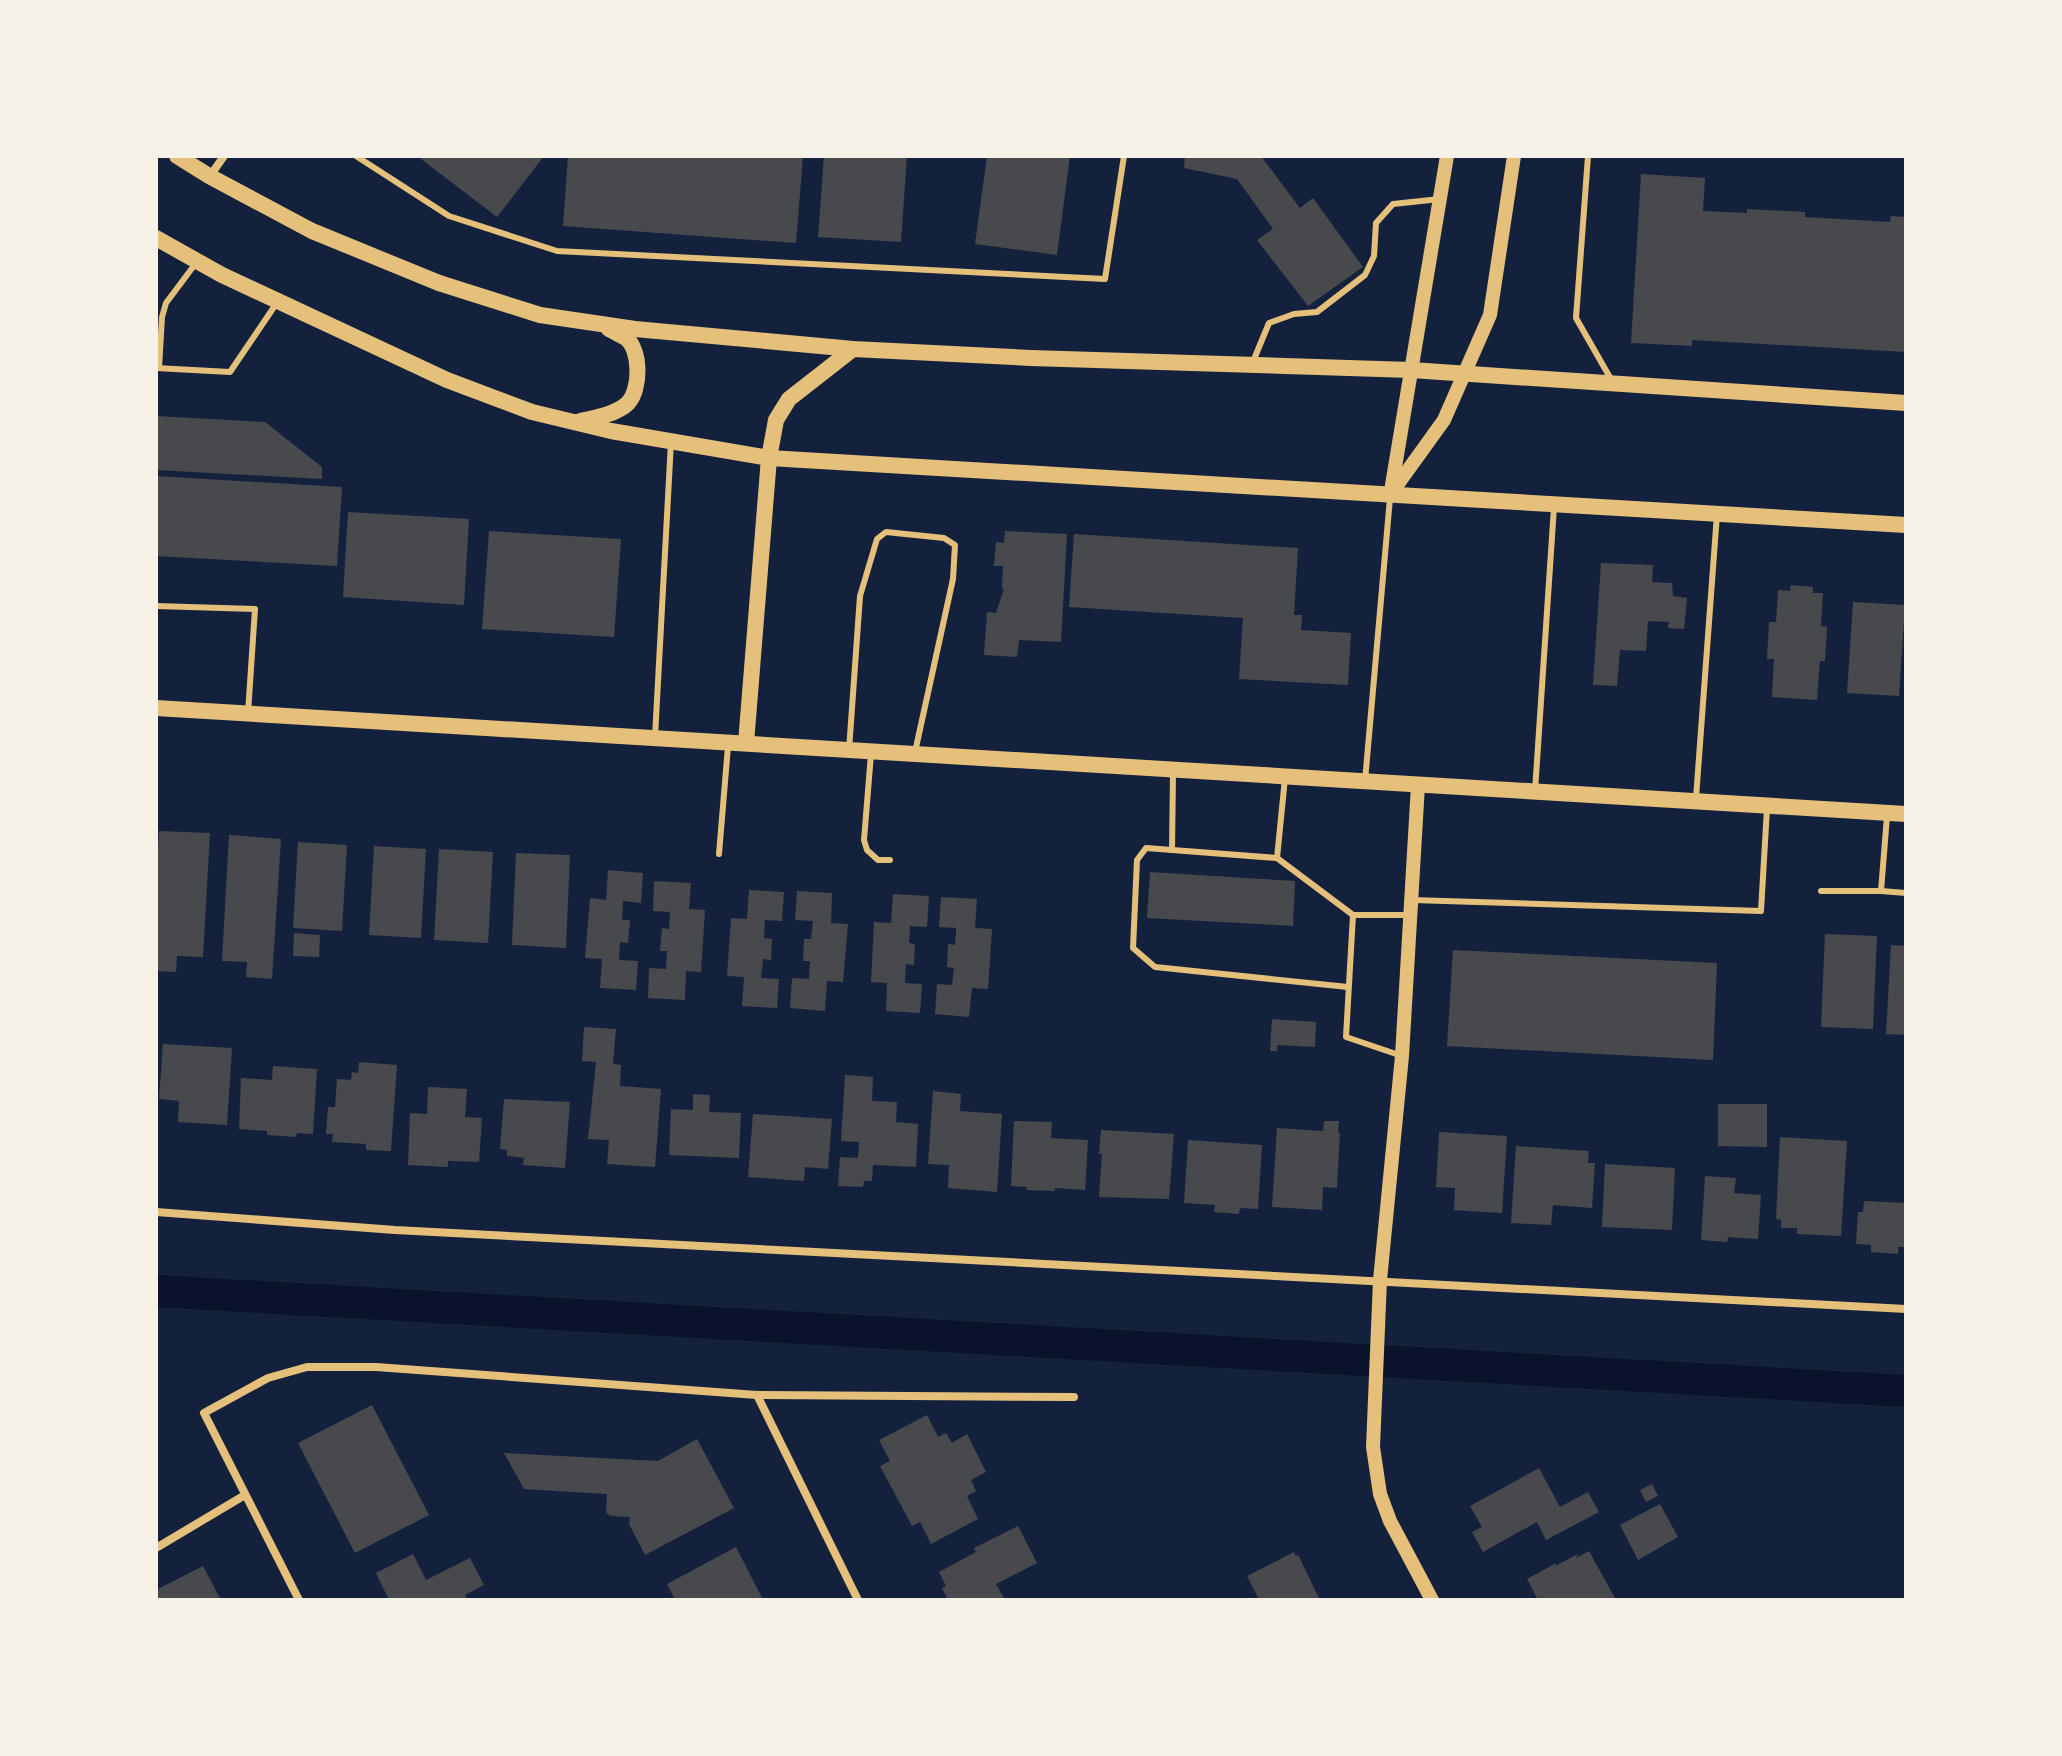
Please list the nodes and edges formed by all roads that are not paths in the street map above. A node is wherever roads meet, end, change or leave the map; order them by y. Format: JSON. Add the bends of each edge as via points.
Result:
{"nodes":[{"id":1,"x":177,"y":156,"type":"edge"},
{"id":2,"x":224,"y":156,"type":"edge"},
{"id":3,"x":356,"y":156,"type":"edge"},
{"id":4,"x":1124,"y":156,"type":"edge"},
{"id":5,"x":1447,"y":156,"type":"edge"},
{"id":6,"x":1514,"y":156,"type":"edge"},
{"id":7,"x":1588,"y":156,"type":"edge"},
{"id":8,"x":209,"y":176,"type":"junction"},
{"id":9,"x":1440,"y":199,"type":"junction"},
{"id":10,"x":156,"y":238,"type":"edge"},
{"id":11,"x":198,"y":261,"type":"junction"},
{"id":12,"x":278,"y":301,"type":"junction"},
{"id":13,"x":596,"y":323,"type":"junction"},
{"id":14,"x":853,"y":349,"type":"junction"},
{"id":15,"x":1252,"y":365,"type":"junction"},
{"id":16,"x":158,"y":368,"type":"edge"},
{"id":17,"x":1411,"y":370,"type":"junction"},
{"id":18,"x":1465,"y":374,"type":"junction"},
{"id":19,"x":1613,"y":384,"type":"junction"},
{"id":20,"x":1906,"y":403,"type":"edge"},
{"id":21,"x":575,"y":422,"type":"junction"},
{"id":22,"x":671,"y":442,"type":"junction"},
{"id":23,"x":769,"y":458,"type":"junction"},
{"id":24,"x":1390,"y":495,"type":"junction"},
{"id":25,"x":1554,"y":505,"type":"junction"},
{"id":26,"x":1717,"y":514,"type":"junction"},
{"id":27,"x":1906,"y":525,"type":"edge"},
{"id":28,"x":156,"y":606,"type":"edge"},
{"id":29,"x":156,"y":708,"type":"edge"},
{"id":30,"x":248,"y":713,"type":"junction"},
{"id":31,"x":655,"y":737,"type":"junction"},
{"id":32,"x":729,"y":742,"type":"junction"},
{"id":33,"x":746,"y":743,"type":"junction"},
{"id":34,"x":849,"y":750,"type":"junction"},
{"id":35,"x":871,"y":751,"type":"junction"},
{"id":36,"x":915,"y":753,"type":"junction"},
{"id":37,"x":1173,"y":769,"type":"junction"},
{"id":38,"x":1285,"y":776,"type":"junction"},
{"id":39,"x":1365,"y":781,"type":"junction"},
{"id":40,"x":1418,"y":785,"type":"junction"},
{"id":41,"x":1535,"y":791,"type":"junction"},
{"id":42,"x":1696,"y":801,"type":"junction"},
{"id":43,"x":1767,"y":805,"type":"junction"},
{"id":44,"x":1887,"y":813,"type":"junction"},
{"id":45,"x":1906,"y":814,"type":"edge"},
{"id":46,"x":1172,"y":850,"type":"junction"},
{"id":47,"x":719,"y":854,"type":"dead end"},
{"id":48,"x":1277,"y":858,"type":"junction"},
{"id":49,"x":890,"y":860,"type":"dead end"},
{"id":50,"x":1821,"y":891,"type":"dead end"},
{"id":51,"x":1881,"y":891,"type":"junction"},
{"id":52,"x":1906,"y":893,"type":"edge"},
{"id":53,"x":1411,"y":908,"type":"junction"},
{"id":54,"x":1353,"y":915,"type":"junction"},
{"id":55,"x":1348,"y":987,"type":"junction"},
{"id":56,"x":1402,"y":1056,"type":"junction"},
{"id":57,"x":156,"y":1212,"type":"edge"},
{"id":58,"x":1380,"y":1280,"type":"junction"},
{"id":59,"x":1906,"y":1309,"type":"edge"},
{"id":60,"x":757,"y":1395,"type":"junction"},
{"id":61,"x":1074,"y":1397,"type":"dead end"},
{"id":62,"x":245,"y":1495,"type":"junction"},
{"id":63,"x":156,"y":1548,"type":"edge"},
{"id":64,"x":299,"y":1600,"type":"edge"},
{"id":65,"x":858,"y":1600,"type":"edge"},
{"id":66,"x":1432,"y":1600,"type":"edge"}],
"edges":[{"from":1,"to":8,"type":"main road"},
{"from":2,"to":8,"type":"street"},
{"from":3,"to":4,"type":"lane","via":[[449,216],[557,251],[1105,279]]},
{"from":5,"to":9,"type":"street"},
{"from":6,"to":18,"type":"street","via":[[1490,315]]},
{"from":7,"to":19,"type":"lane","via":[[1576,318]]},
{"from":8,"to":13,"type":"main road","via":[[312,231],[439,283],[540,315]]},
{"from":9,"to":15,"type":"lane","via":[[1393,204],[1376,223],[1374,256],[1365,275],[1317,312],[1269,323]]},
{"from":9,"to":17,"type":"street"},
{"from":10,"to":11,"type":"main road"},
{"from":11,"to":12,"type":"main road"},
{"from":11,"to":16,"type":"lane","via":[[166,303]]},
{"from":12,"to":16,"type":"lane","via":[[230,372]]},
{"from":12,"to":21,"type":"main road","via":[[447,380]]},
{"from":13,"to":14,"type":"main road"},
{"from":13,"to":21,"type":"main road","via":[[628,339],[638,381],[628,403],[606,416]]},
{"from":14,"to":15,"type":"main road"},
{"from":14,"to":23,"type":"main road","via":[[789,399],[776,420]]},
{"from":15,"to":17,"type":"main road"},
{"from":17,"to":18,"type":"main road"},
{"from":17,"to":24,"type":"street"},
{"from":18,"to":19,"type":"main road"},
{"from":18,"to":24,"type":"street","via":[[1444,420]]},
{"from":19,"to":20,"type":"main road"},
{"from":21,"to":22,"type":"main road"},
{"from":22,"to":23,"type":"main road"},
{"from":22,"to":31,"type":"lane"},
{"from":23,"to":24,"type":"main road"},
{"from":23,"to":33,"type":"main road"},
{"from":24,"to":25,"type":"main road"},
{"from":24,"to":39,"type":"lane"},
{"from":25,"to":26,"type":"main road"},
{"from":25,"to":41,"type":"lane"},
{"from":26,"to":27,"type":"main road"},
{"from":26,"to":42,"type":"lane"},
{"from":28,"to":30,"type":"lane","via":[[255,609]]},
{"from":29,"to":30,"type":"main road"},
{"from":30,"to":31,"type":"main road"},
{"from":31,"to":32,"type":"main road"},
{"from":32,"to":33,"type":"main road"},
{"from":32,"to":47,"type":"lane"},
{"from":33,"to":34,"type":"main road"},
{"from":34,"to":35,"type":"main road"},
{"from":34,"to":36,"type":"lane","via":[[860,596],[877,539],[886,532],[944,538],[955,545],[953,579]]},
{"from":35,"to":36,"type":"main road"},
{"from":35,"to":49,"type":"lane","via":[[864,840],[878,860]]},
{"from":36,"to":37,"type":"main road"},
{"from":37,"to":38,"type":"main road"},
{"from":37,"to":46,"type":"lane"},
{"from":38,"to":39,"type":"main road"},
{"from":38,"to":48,"type":"lane"},
{"from":39,"to":40,"type":"main road"},
{"from":40,"to":41,"type":"main road"},
{"from":40,"to":53,"type":"street"},
{"from":41,"to":42,"type":"main road"},
{"from":42,"to":43,"type":"main road"},
{"from":43,"to":44,"type":"main road"},
{"from":43,"to":53,"type":"lane","via":[[1761,911]]},
{"from":44,"to":45,"type":"main road"},
{"from":44,"to":51,"type":"lane"},
{"from":46,"to":48,"type":"lane"},
{"from":46,"to":55,"type":"lane","via":[[1146,848],[1137,860],[1133,948],[1155,967]]},
{"from":48,"to":54,"type":"lane"},
{"from":50,"to":51,"type":"lane"},
{"from":51,"to":52,"type":"lane"},
{"from":53,"to":54,"type":"lane"},
{"from":53,"to":56,"type":"street"},
{"from":54,"to":55,"type":"lane"},
{"from":55,"to":56,"type":"lane","via":[[1346,1037]]},
{"from":56,"to":58,"type":"street"},
{"from":57,"to":58,"type":"street","via":[[395,1230]]},
{"from":58,"to":59,"type":"street"},
{"from":58,"to":66,"type":"street","via":[[1373,1447],[1380,1494]]},
{"from":60,"to":61,"type":"street"},
{"from":60,"to":62,"type":"street","via":[[376,1367],[307,1367],[268,1378],[204,1413]]},
{"from":60,"to":65,"type":"street"},
{"from":62,"to":63,"type":"street"},
{"from":62,"to":64,"type":"street"}]}
